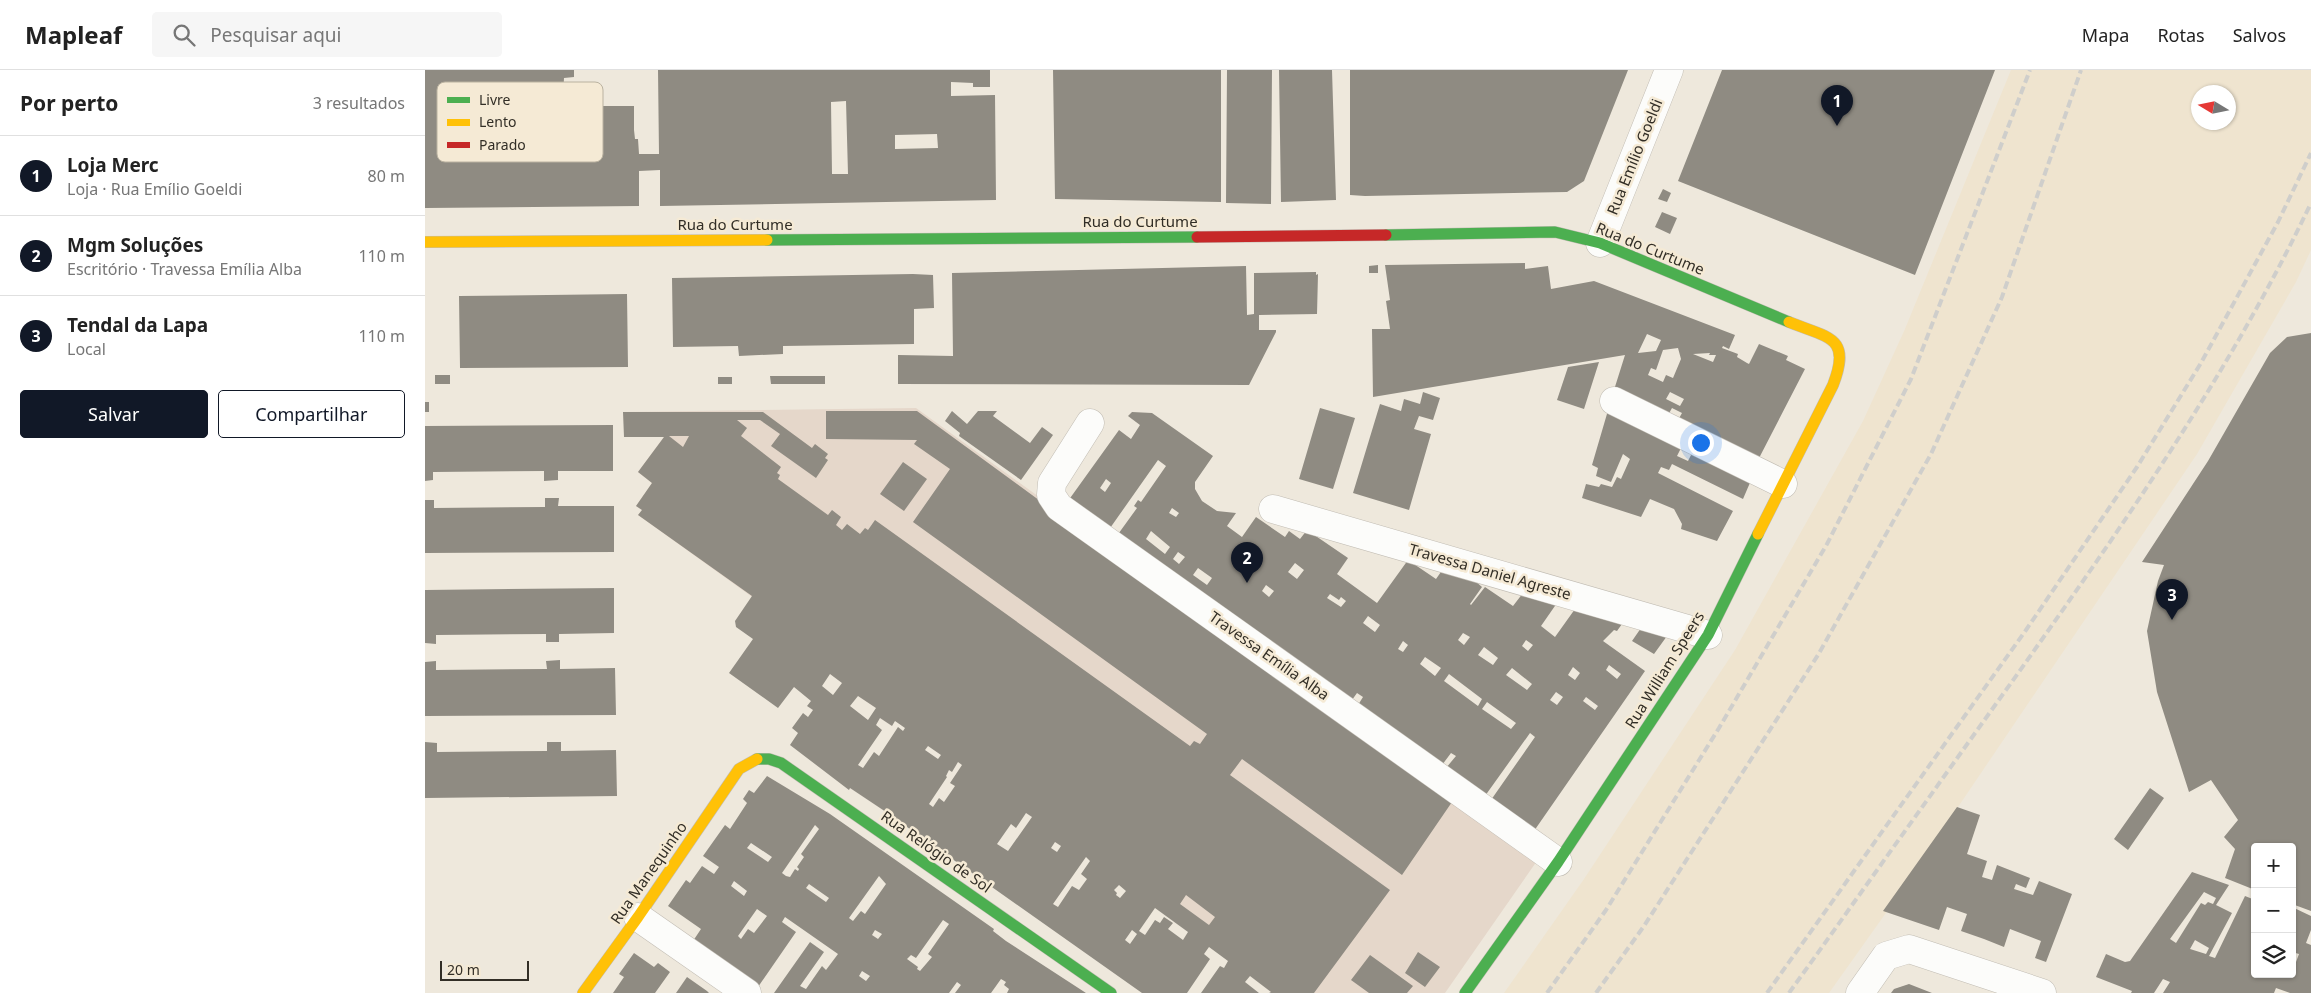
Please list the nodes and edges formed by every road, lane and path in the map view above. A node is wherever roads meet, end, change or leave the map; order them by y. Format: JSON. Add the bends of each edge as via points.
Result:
{"nodes":[{"id":1,"x":1669,"y":70,"type":"edge"},
{"id":2,"x":425,"y":242,"type":"edge"},
{"id":3,"x":1601,"y":243,"type":"junction"},
{"id":4,"x":1834,"y":341,"type":"joint"},
{"id":5,"x":1614,"y":401,"type":"dead end"},
{"id":6,"x":1090,"y":423,"type":"dead end"},
{"id":7,"x":1783,"y":484,"type":"junction"},
{"id":8,"x":1273,"y":508,"type":"dead end"},
{"id":9,"x":1708,"y":634,"type":"junction"},
{"id":10,"x":739,"y":769,"type":"joint"},
{"id":11,"x":1558,"y":862,"type":"junction"},
{"id":12,"x":638,"y":917,"type":"junction"},
{"id":13,"x":2030,"y":991,"type":"edge"},
{"id":14,"x":583,"y":993,"type":"edge"},
{"id":15,"x":747,"y":993,"type":"edge"},
{"id":16,"x":1111,"y":993,"type":"edge"},
{"id":17,"x":1465,"y":993,"type":"edge"},
{"id":18,"x":1860,"y":993,"type":"edge"}],
"edges":[{"from":1,"to":3,"type":"street","name":"Rua Emílio Goeldi"},
{"from":2,"to":3,"type":"street","name":"Rua do Curtume","via":[[1424,236],[1555,232]]},
{"from":3,"to":4,"type":"street","name":"Rua do Curtume"},
{"from":4,"to":7,"type":"street","name":"Rua William Speers","via":[[1842,357],[1839,369]]},
{"from":5,"to":7,"type":"street"},
{"from":6,"to":11,"type":"street","name":"Travessa Emília Alba","via":[[1052,483],[1051,495],[1059,507]]},
{"from":7,"to":9,"type":"street","name":"Rua William Speers"},
{"from":8,"to":9,"type":"street","name":"Travessa Daniel Agreste"},
{"from":9,"to":11,"type":"street","name":"Rua William Speers"},
{"from":10,"to":12,"type":"street","name":"Rua Manequinho"},
{"from":10,"to":16,"type":"street","name":"Rua Relógio de Sol","via":[[756,758],[769,758],[781,763]]},
{"from":11,"to":17,"type":"street","name":"Rua William Speers"},
{"from":12,"to":14,"type":"street","name":"Rua Manequinho"},
{"from":12,"to":15,"type":"street"},
{"from":13,"to":18,"type":"street","via":[[1909,949],[1885,956]]}]}
